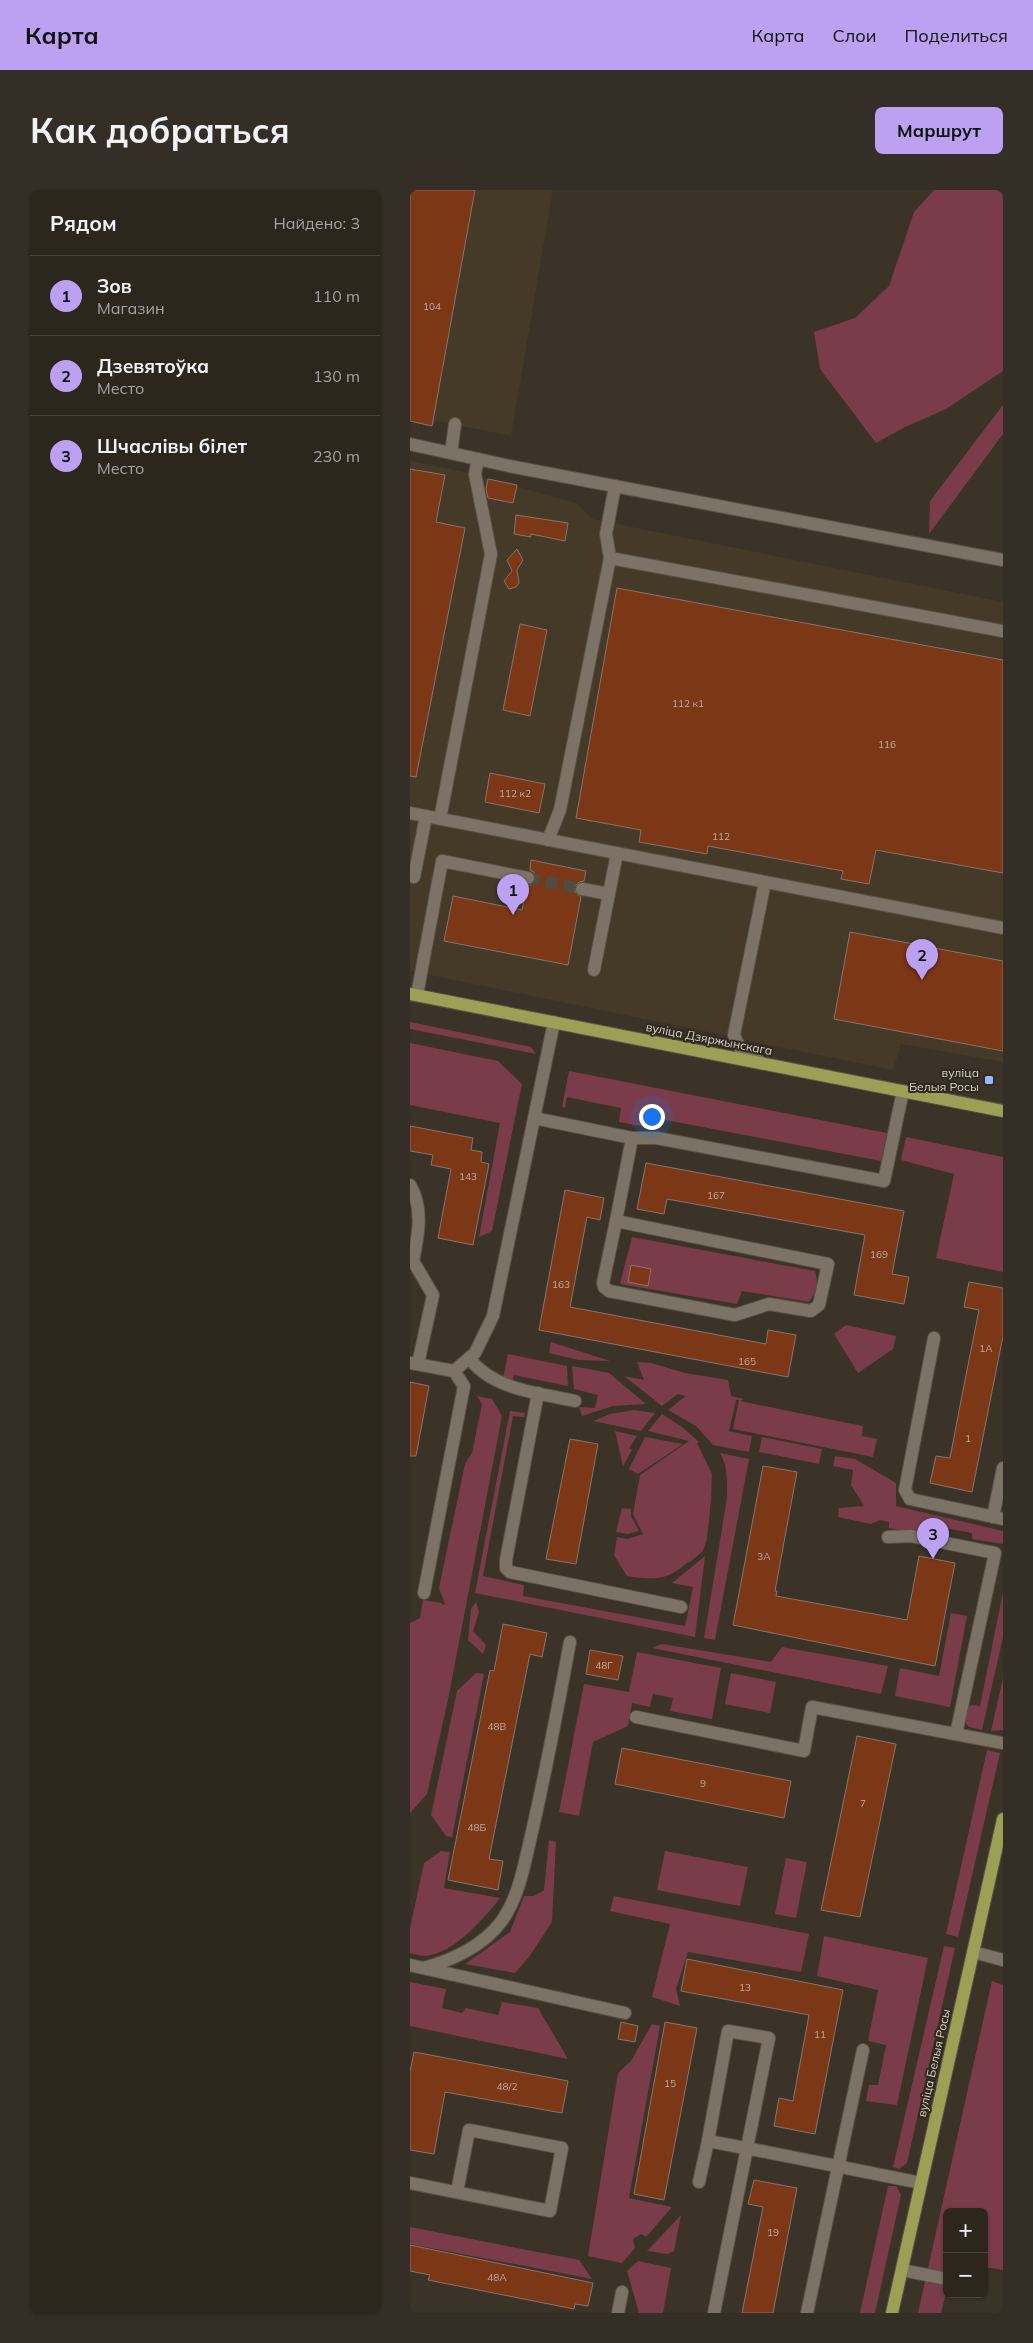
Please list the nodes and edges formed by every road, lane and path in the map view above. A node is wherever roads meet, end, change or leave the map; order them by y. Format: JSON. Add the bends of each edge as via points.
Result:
{"nodes":[{"id":1,"x":456,"y":424,"type":"dead end"},
{"id":2,"x":410,"y":444,"type":"edge"},
{"id":3,"x":451,"y":453,"type":"junction"},
{"id":4,"x":478,"y":459,"type":"junction"},
{"id":5,"x":615,"y":486,"type":"junction"},
{"id":6,"x":610,"y":558,"type":"junction"},
{"id":7,"x":1003,"y":560,"type":"edge"},
{"id":8,"x":1003,"y":631,"type":"edge"},
{"id":9,"x":410,"y":813,"type":"edge"},
{"id":10,"x":426,"y":816,"type":"junction"},
{"id":11,"x":440,"y":819,"type":"junction"},
{"id":12,"x":548,"y":840,"type":"junction"},
{"id":13,"x":617,"y":853,"type":"junction"},
{"id":14,"x":414,"y":877,"type":"dead end"},
{"id":15,"x":528,"y":878,"type":"tunnel mouth"},
{"id":16,"x":765,"y":882,"type":"junction"},
{"id":17,"x":582,"y":889,"type":"tunnel mouth"},
{"id":18,"x":609,"y":894,"type":"junction"},
{"id":19,"x":1003,"y":928,"type":"edge"},
{"id":20,"x":594,"y":970,"type":"dead end"},
{"id":21,"x":414,"y":994,"type":"edge"},
{"id":22,"x":554,"y":1022,"type":"junction"},
{"id":23,"x":764,"y":1064,"type":"junction"},
{"id":24,"x":904,"y":1091,"type":"junction"},
{"id":25,"x":1003,"y":1111,"type":"edge"},
{"id":26,"x":534,"y":1118,"type":"junction"},
{"id":27,"x":632,"y":1138,"type":"junction"},
{"id":28,"x":410,"y":1185,"type":"edge"},
{"id":29,"x":616,"y":1221,"type":"junction"},
{"id":30,"x":934,"y":1338,"type":"dead end"},
{"id":31,"x":469,"y":1358,"type":"junction"},
{"id":32,"x":414,"y":1363,"type":"edge"},
{"id":33,"x":454,"y":1371,"type":"junction"},
{"id":34,"x":538,"y":1393,"type":"junction"},
{"id":35,"x":575,"y":1401,"type":"dead end"},
{"id":36,"x":1003,"y":1468,"type":"edge"},
{"id":37,"x":998,"y":1518,"type":"edge"},
{"id":38,"x":888,"y":1537,"type":"dead end"},
{"id":39,"x":424,"y":1593,"type":"dead end"},
{"id":40,"x":681,"y":1607,"type":"dead end"},
{"id":41,"x":570,"y":1642,"type":"dead end"},
{"id":42,"x":636,"y":1717,"type":"dead end"},
{"id":43,"x":956,"y":1734,"type":"junction"},
{"id":44,"x":1003,"y":1743,"type":"edge"},
{"id":45,"x":1003,"y":1819,"type":"edge"},
{"id":46,"x":973,"y":1952,"type":"junction"},
{"id":47,"x":1003,"y":1960,"type":"edge"},
{"id":48,"x":410,"y":1965,"type":"edge"},
{"id":49,"x":423,"y":1968,"type":"junction"},
{"id":50,"x":625,"y":2014,"type":"dead end"},
{"id":51,"x":864,"y":2050,"type":"dead end"},
{"id":52,"x":708,"y":2141,"type":"junction"},
{"id":53,"x":747,"y":2148,"type":"junction"},
{"id":54,"x":840,"y":2167,"type":"junction"},
{"id":55,"x":699,"y":2182,"type":"dead end"},
{"id":56,"x":410,"y":2183,"type":"edge"},
{"id":57,"x":921,"y":2183,"type":"junction"},
{"id":58,"x":457,"y":2192,"type":"junction"},
{"id":59,"x":902,"y":2270,"type":"junction"},
{"id":60,"x":943,"y":2278,"type":"edge"},
{"id":61,"x":622,"y":2292,"type":"dead end"},
{"id":62,"x":618,"y":2313,"type":"edge"},
{"id":63,"x":714,"y":2313,"type":"edge"},
{"id":64,"x":808,"y":2313,"type":"edge"},
{"id":65,"x":892,"y":2313,"type":"edge"}],
"edges":[{"from":1,"to":3,"type":"street"},
{"from":2,"to":3,"type":"street"},
{"from":3,"to":4,"type":"street"},
{"from":4,"to":5,"type":"street"},
{"from":4,"to":11,"type":"street","via":[[475,474],[492,554]]},
{"from":5,"to":6,"type":"street","via":[[606,534]]},
{"from":5,"to":7,"type":"street"},
{"from":6,"to":8,"type":"street"},
{"from":6,"to":12,"type":"street","via":[[560,810]]},
{"from":9,"to":10,"type":"street"},
{"from":10,"to":11,"type":"street"},
{"from":10,"to":14,"type":"street"},
{"from":11,"to":12,"type":"street"},
{"from":12,"to":13,"type":"street"},
{"from":13,"to":16,"type":"street"},
{"from":13,"to":18,"type":"street"},
{"from":15,"to":21,"type":"street","via":[[442,861],[421,974]]},
{"from":16,"to":19,"type":"street"},
{"from":16,"to":23,"type":"street","via":[[734,1035],[742,1052]]},
{"from":17,"to":18,"type":"street"},
{"from":18,"to":20,"type":"street"},
{"from":21,"to":22,"type":"main road","name":"вуліца Дзяржынскага"},
{"from":22,"to":23,"type":"main road","name":"вуліца Дзяржынскага"},
{"from":22,"to":26,"type":"street"},
{"from":23,"to":24,"type":"main road","name":"вуліца Дзяржынскага"},
{"from":24,"to":25,"type":"main road","name":"вуліца Дзяржынскага"},
{"from":24,"to":27,"type":"street","via":[[884,1181],[657,1138]]},
{"from":26,"to":27,"type":"street"},
{"from":26,"to":31,"type":"street","via":[[493,1316],[476,1353]]},
{"from":27,"to":29,"type":"street"},
{"from":28,"to":32,"type":"street","via":[[418,1206],[418,1234],[413,1261],[434,1295]]},
{"from":29,"to":29,"type":"street","via":[[828,1264],[819,1305],[810,1311],[769,1304],[735,1315],[609,1290],[603,1283]]},
{"from":30,"to":37,"type":"street","via":[[905,1490],[910,1499]]},
{"from":31,"to":33,"type":"street"},
{"from":31,"to":34,"type":"street","via":[[478,1370],[494,1380]]},
{"from":32,"to":33,"type":"street"},
{"from":33,"to":39,"type":"street","via":[[464,1386]]},
{"from":34,"to":35,"type":"street"},
{"from":34,"to":40,"type":"street","via":[[506,1568],[510,1572]]},
{"from":36,"to":37,"type":"street"},
{"from":38,"to":43,"type":"street","via":[[911,1536],[995,1553]]},
{"from":41,"to":49,"type":"street","via":[[536,1813],[519,1887],[511,1906],[500,1924],[480,1941],[444,1963]]},
{"from":42,"to":43,"type":"street","via":[[804,1751],[812,1707]]},
{"from":43,"to":44,"type":"street"},
{"from":45,"to":46,"type":"main road","name":"вуліца Белыя Росы"},
{"from":46,"to":47,"type":"street"},
{"from":46,"to":57,"type":"main road","name":"вуліца Белыя Росы"},
{"from":48,"to":49,"type":"street"},
{"from":49,"to":50,"type":"street"},
{"from":51,"to":54,"type":"street"},
{"from":52,"to":53,"type":"street"},
{"from":52,"to":53,"type":"street","via":[[728,2030],[769,2038]]},
{"from":52,"to":55,"type":"street"},
{"from":53,"to":54,"type":"street"},
{"from":53,"to":63,"type":"street"},
{"from":54,"to":57,"type":"street"},
{"from":54,"to":64,"type":"street"},
{"from":56,"to":58,"type":"street"},
{"from":57,"to":59,"type":"main road","name":"вуліца Белыя Росы"},
{"from":58,"to":58,"type":"street","via":[[469,2130],[562,2148],[550,2211]]},
{"from":59,"to":60,"type":"street"},
{"from":59,"to":65,"type":"main road","name":"вуліца Белыя Росы"},
{"from":61,"to":62,"type":"street"}]}
